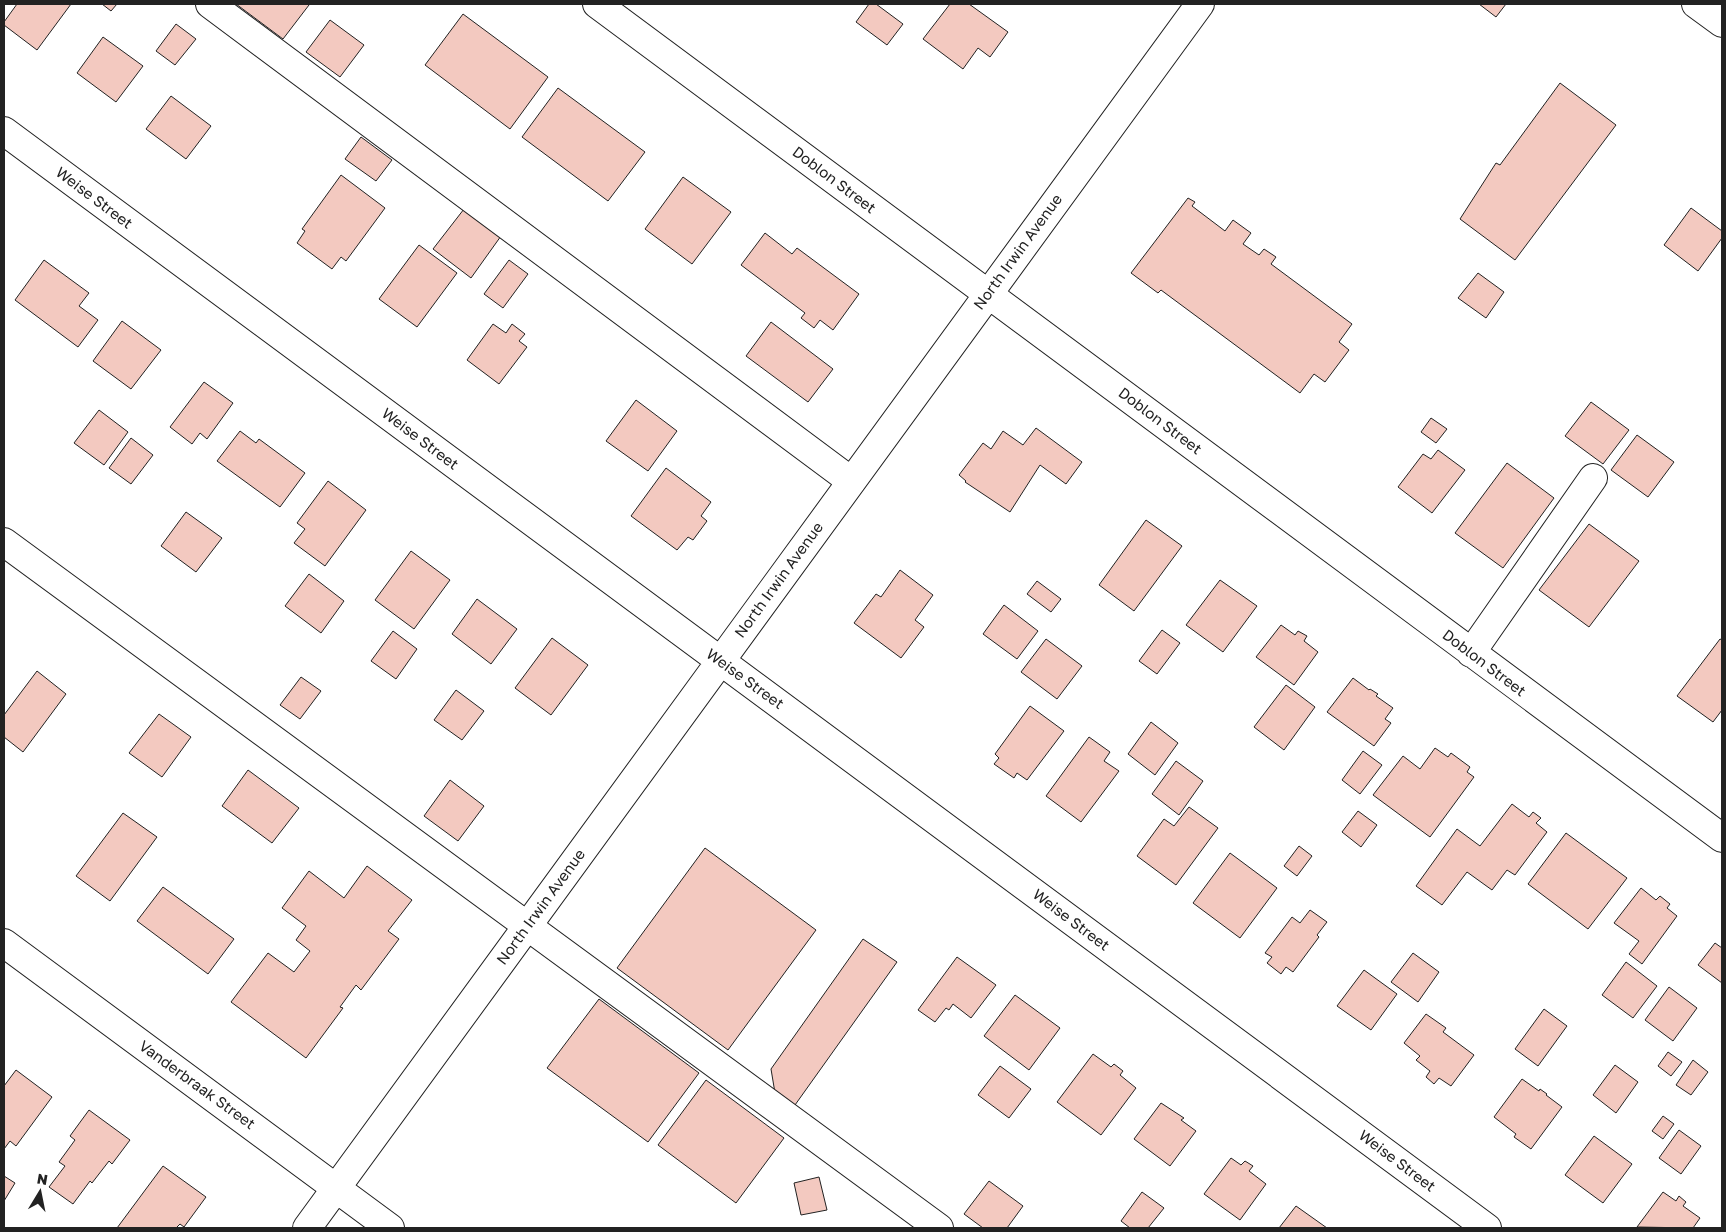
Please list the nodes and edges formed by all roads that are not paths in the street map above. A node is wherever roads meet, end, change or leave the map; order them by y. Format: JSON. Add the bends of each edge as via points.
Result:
{"nodes":[{"id":1,"x":210,"y":4,"type":"edge"},
{"id":2,"x":597,"y":4,"type":"edge"},
{"id":3,"x":1200,"y":4,"type":"edge"},
{"id":4,"x":1696,"y":4,"type":"edge"},
{"id":5,"x":1722,"y":23,"type":"edge"},
{"id":6,"x":4,"y":131,"type":"edge"},
{"id":7,"x":988,"y":294,"type":"junction"},
{"id":8,"x":1592,"y":478,"type":"dead end"},
{"id":9,"x":851,"y":481,"type":"junction"},
{"id":10,"x":4,"y":542,"type":"edge"},
{"id":11,"x":1471,"y":653,"type":"junction"},
{"id":12,"x":720,"y":661,"type":"junction"},
{"id":13,"x":1722,"y":838,"type":"edge"},
{"id":14,"x":528,"y":925,"type":"junction"},
{"id":15,"x":4,"y":942,"type":"edge"},
{"id":16,"x":336,"y":1188,"type":"junction"},
{"id":17,"x":307,"y":1228,"type":"edge"},
{"id":18,"x":390,"y":1228,"type":"edge"},
{"id":19,"x":939,"y":1228,"type":"edge"},
{"id":20,"x":1487,"y":1228,"type":"edge"}],
"edges":[{"from":1,"to":9,"type":"street"},
{"from":2,"to":7,"type":"street","name":"Doblon Street"},
{"from":3,"to":7,"type":"street","name":"North Irwin Avenue"},
{"from":4,"to":5,"type":"street"},
{"from":6,"to":12,"type":"street","name":"Weise Street"},
{"from":7,"to":9,"type":"street","name":"North Irwin Avenue"},
{"from":7,"to":11,"type":"street","name":"Doblon Street"},
{"from":8,"to":11,"type":"street"},
{"from":9,"to":12,"type":"street","name":"North Irwin Avenue"},
{"from":10,"to":14,"type":"street"},
{"from":11,"to":13,"type":"street","name":"Doblon Street"},
{"from":12,"to":14,"type":"street","name":"North Irwin Avenue"},
{"from":12,"to":20,"type":"street","name":"Weise Street"},
{"from":14,"to":16,"type":"street","name":"North Irwin Avenue"},
{"from":14,"to":19,"type":"street"},
{"from":15,"to":16,"type":"street","name":"Vanderbraak Street"},
{"from":16,"to":17,"type":"street","name":"North Irwin Avenue"},
{"from":16,"to":18,"type":"street","name":"Vanderbraak Street"}]}
